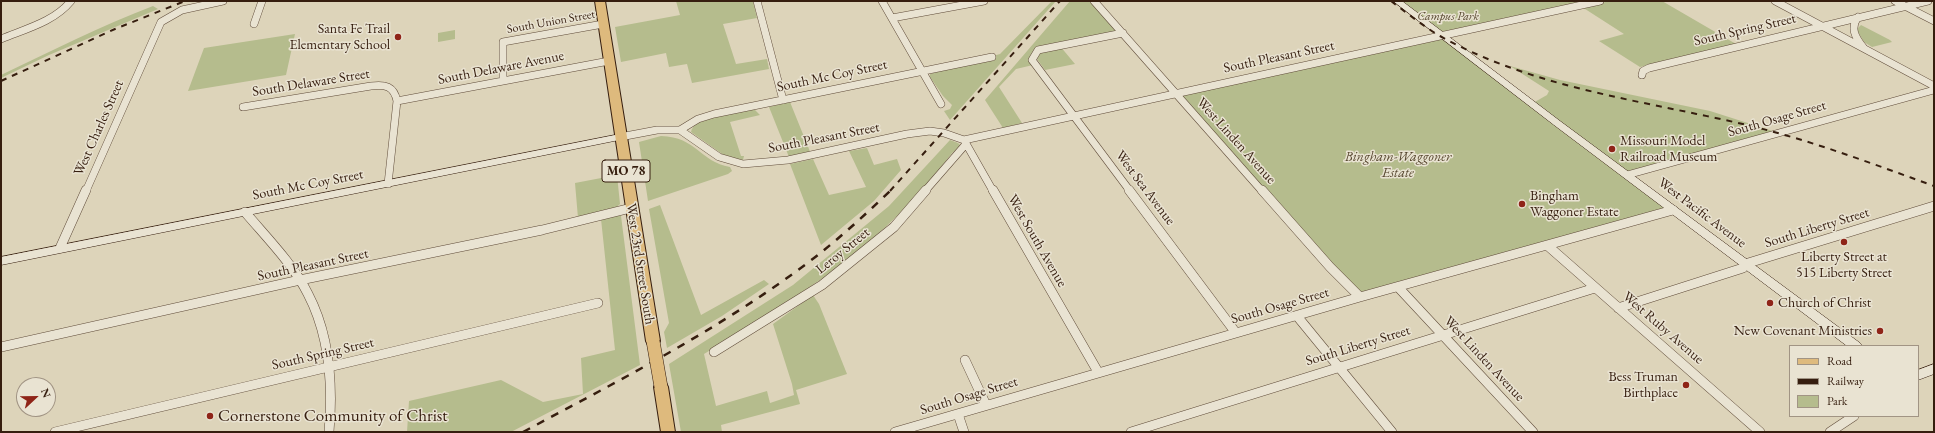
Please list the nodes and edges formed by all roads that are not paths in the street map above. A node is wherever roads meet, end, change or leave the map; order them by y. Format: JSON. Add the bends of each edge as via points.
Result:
{"nodes":[{"id":1,"x":71,"y":1,"type":"edge"},
{"id":2,"x":223,"y":1,"type":"edge"},
{"id":3,"x":262,"y":1,"type":"edge"},
{"id":4,"x":600,"y":1,"type":"edge"},
{"id":5,"x":757,"y":1,"type":"edge"},
{"id":6,"x":882,"y":1,"type":"edge"},
{"id":7,"x":984,"y":1,"type":"edge"},
{"id":8,"x":1094,"y":1,"type":"edge"},
{"id":9,"x":1397,"y":1,"type":"edge"},
{"id":10,"x":1600,"y":1,"type":"edge"},
{"id":11,"x":1775,"y":1,"type":"edge"},
{"id":12,"x":1895,"y":1,"type":"edge"},
{"id":13,"x":1928,"y":1,"type":"edge"},
{"id":14,"x":1906,"y":6,"type":"junction"},
{"id":15,"x":1858,"y":17,"type":"junction"},
{"id":16,"x":892,"y":18,"type":"junction"},
{"id":17,"x":1934,"y":21,"type":"edge"},
{"id":18,"x":254,"y":24,"type":"dead end"},
{"id":19,"x":603,"y":24,"type":"junction"},
{"id":20,"x":1822,"y":26,"type":"junction"},
{"id":21,"x":1123,"y":33,"type":"junction"},
{"id":22,"x":1444,"y":36,"type":"junction"},
{"id":23,"x":1,"y":39,"type":"edge"},
{"id":24,"x":1865,"y":49,"type":"junction"},
{"id":25,"x":992,"y":57,"type":"dead end"},
{"id":26,"x":609,"y":61,"type":"junction"},
{"id":27,"x":924,"y":72,"type":"junction"},
{"id":28,"x":1642,"y":75,"type":"dead end"},
{"id":29,"x":503,"y":81,"type":"junction"},
{"id":30,"x":1934,"y":86,"type":"edge"},
{"id":31,"x":1934,"y":90,"type":"edge"},
{"id":32,"x":1175,"y":93,"type":"junction"},
{"id":33,"x":783,"y":100,"type":"junction"},
{"id":34,"x":397,"y":101,"type":"junction"},
{"id":35,"x":941,"y":104,"type":"dead end"},
{"id":36,"x":243,"y":107,"type":"dead end"},
{"id":37,"x":1073,"y":115,"type":"junction"},
{"id":38,"x":680,"y":130,"type":"junction"},
{"id":39,"x":620,"y":137,"type":"junction"},
{"id":40,"x":965,"y":142,"type":"junction"},
{"id":41,"x":1627,"y":175,"type":"junction"},
{"id":42,"x":388,"y":184,"type":"junction"},
{"id":43,"x":1934,"y":206,"type":"edge"},
{"id":44,"x":631,"y":208,"type":"junction"},
{"id":45,"x":1673,"y":210,"type":"junction"},
{"id":46,"x":245,"y":212,"type":"junction"},
{"id":47,"x":1548,"y":246,"type":"junction"},
{"id":48,"x":60,"y":248,"type":"junction"},
{"id":49,"x":1,"y":261,"type":"edge"},
{"id":50,"x":1745,"y":264,"type":"junction"},
{"id":51,"x":300,"y":280,"type":"junction"},
{"id":52,"x":1398,"y":287,"type":"junction"},
{"id":53,"x":1595,"y":288,"type":"junction"},
{"id":54,"x":1360,"y":297,"type":"junction"},
{"id":55,"x":598,"y":303,"type":"dead end"},
{"id":56,"x":1618,"y":308,"type":"junction"},
{"id":57,"x":1297,"y":316,"type":"junction"},
{"id":58,"x":1236,"y":334,"type":"junction"},
{"id":59,"x":1442,"y":335,"type":"junction"},
{"id":60,"x":1855,"y":345,"type":"edge"},
{"id":61,"x":1,"y":347,"type":"edge"},
{"id":62,"x":714,"y":352,"type":"dead end"},
{"id":63,"x":965,"y":360,"type":"dead end"},
{"id":64,"x":1338,"y":366,"type":"junction"},
{"id":65,"x":329,"y":367,"type":"junction"},
{"id":66,"x":1934,"y":369,"type":"edge"},
{"id":67,"x":1098,"y":372,"type":"junction"},
{"id":68,"x":1919,"y":376,"type":"edge"},
{"id":69,"x":986,"y":405,"type":"junction"},
{"id":70,"x":958,"y":414,"type":"junction"},
{"id":71,"x":1852,"y":417,"type":"edge"},
{"id":72,"x":55,"y":432,"type":"edge"},
{"id":73,"x":330,"y":432,"type":"edge"},
{"id":74,"x":668,"y":432,"type":"edge"},
{"id":75,"x":895,"y":432,"type":"edge"},
{"id":76,"x":964,"y":432,"type":"edge"},
{"id":77,"x":1130,"y":432,"type":"edge"},
{"id":78,"x":1392,"y":432,"type":"edge"},
{"id":79,"x":1533,"y":432,"type":"edge"},
{"id":80,"x":1760,"y":432,"type":"edge"},
{"id":81,"x":1830,"y":432,"type":"edge"}],
"edges":[{"from":1,"to":23,"type":"street","via":[[54,16]]},
{"from":2,"to":48,"type":"street","name":"West Charles Street","via":[[185,10],[161,22]]},
{"from":3,"to":18,"type":"street"},
{"from":4,"to":19,"type":"main road","name":"West 23rd Street South","number":"MO 78"},
{"from":5,"to":33,"type":"street"},
{"from":6,"to":16,"type":"street"},
{"from":7,"to":16,"type":"street"},
{"from":8,"to":21,"type":"street","name":"West Linden Avenue"},
{"from":9,"to":22,"type":"street","name":"West Pacific Avenue"},
{"from":10,"to":22,"type":"street","name":"South Pleasant Street"},
{"from":11,"to":20,"type":"street"},
{"from":12,"to":14,"type":"street"},
{"from":13,"to":14,"type":"street","name":"South Spring Street"},
{"from":14,"to":15,"type":"street","name":"South Spring Street"},
{"from":14,"to":17,"type":"street"},
{"from":15,"to":20,"type":"street","name":"South Spring Street"},
{"from":15,"to":24,"type":"street","via":[[1853,23],[1853,31]]},
{"from":16,"to":27,"type":"street"},
{"from":19,"to":26,"type":"main road","name":"West 23rd Street South","number":"MO 78"},
{"from":19,"to":29,"type":"street","name":"South Union Street","via":[[504,42]]},
{"from":20,"to":24,"type":"street"},
{"from":20,"to":28,"type":"street","name":"South Spring Street","via":[[1649,68]]},
{"from":21,"to":32,"type":"street","name":"West Linden Avenue"},
{"from":21,"to":37,"type":"street","name":"West Sea Avenue","via":[[1038,50],[1032,60]]},
{"from":22,"to":32,"type":"street","name":"South Pleasant Street"},
{"from":22,"to":41,"type":"street","name":"West Pacific Avenue"},
{"from":24,"to":30,"type":"street"},
{"from":25,"to":27,"type":"street","name":"South Mc Coy Street"},
{"from":26,"to":29,"type":"street","name":"South Delaware Avenue"},
{"from":26,"to":39,"type":"main road","name":"West 23rd Street South","number":"MO 78"},
{"from":27,"to":33,"type":"street","name":"South Mc Coy Street"},
{"from":27,"to":35,"type":"street"},
{"from":29,"to":34,"type":"street","name":"South Delaware Avenue"},
{"from":31,"to":41,"type":"street","name":"South Osage Street"},
{"from":32,"to":37,"type":"street","name":"South Pleasant Street"},
{"from":32,"to":54,"type":"street","name":"West Linden Avenue","via":[[1330,267]]},
{"from":33,"to":38,"type":"street","name":"South Mc Coy Street","via":[[714,114],[698,119]]},
{"from":34,"to":36,"type":"street","name":"South Delaware Street","via":[[396,92],[392,88],[380,85]]},
{"from":34,"to":42,"type":"street"},
{"from":37,"to":40,"type":"street","name":"South Pleasant Street"},
{"from":37,"to":58,"type":"street","name":"West Sea Avenue"},
{"from":38,"to":39,"type":"street","via":[[657,130]]},
{"from":38,"to":40,"type":"street","name":"South Pleasant Street","via":[[718,157],[743,164],[788,160],[930,131],[945,133]]},
{"from":39,"to":42,"type":"street","name":"South Mc Coy Street"},
{"from":39,"to":44,"type":"main road","name":"West 23rd Street South","number":"MO 78"},
{"from":40,"to":62,"type":"street","name":"Leroy Street","via":[[894,227],[867,250],[822,285]]},
{"from":40,"to":67,"type":"street","name":"West South Avenue"},
{"from":41,"to":45,"type":"street","name":"West Pacific Avenue"},
{"from":42,"to":46,"type":"street","name":"South Mc Coy Street"},
{"from":43,"to":50,"type":"street","name":"South Liberty Street"},
{"from":44,"to":51,"type":"street","name":"South Pleasant Street","via":[[542,230]]},
{"from":44,"to":74,"type":"main road","name":"West 23rd Street South","number":"MO 78","bridge":true},
{"from":45,"to":47,"type":"street","name":"South Osage Street"},
{"from":45,"to":50,"type":"street","name":"West Pacific Avenue"},
{"from":46,"to":48,"type":"street","name":"South Mc Coy Street"},
{"from":46,"to":51,"type":"street"},
{"from":47,"to":52,"type":"street","name":"South Osage Street"},
{"from":47,"to":53,"type":"street","name":"West Ruby Avenue"},
{"from":48,"to":49,"type":"street","name":"South Mc Coy Street"},
{"from":50,"to":56,"type":"street","name":"South Liberty Street","via":[[1743,268]]},
{"from":50,"to":60,"type":"street","name":"West Pacific Avenue"},
{"from":51,"to":61,"type":"street","name":"South Pleasant Street"},
{"from":51,"to":65,"type":"street","via":[[319,319]]},
{"from":52,"to":54,"type":"street","name":"South Osage Street"},
{"from":52,"to":59,"type":"street","name":"West Linden Avenue"},
{"from":53,"to":56,"type":"street","name":"West Ruby Avenue"},
{"from":53,"to":59,"type":"street","name":"South Liberty Street"},
{"from":54,"to":57,"type":"street","name":"South Osage Street"},
{"from":55,"to":65,"type":"street","name":"South Spring Street"},
{"from":56,"to":80,"type":"street","name":"West Ruby Avenue"},
{"from":57,"to":58,"type":"street","name":"South Osage Street"},
{"from":57,"to":64,"type":"street"},
{"from":58,"to":67,"type":"street","name":"South Osage Street"},
{"from":59,"to":64,"type":"street","name":"South Liberty Street"},
{"from":59,"to":79,"type":"street","name":"West Linden Avenue"},
{"from":63,"to":69,"type":"street"},
{"from":64,"to":77,"type":"street","name":"South Liberty Street"},
{"from":64,"to":78,"type":"street"},
{"from":65,"to":72,"type":"street","name":"South Spring Street"},
{"from":65,"to":73,"type":"street"},
{"from":66,"to":68,"type":"street"},
{"from":67,"to":69,"type":"street","name":"South Osage Street"},
{"from":69,"to":70,"type":"street","name":"South Osage Street"},
{"from":70,"to":75,"type":"street","name":"South Osage Street"},
{"from":70,"to":76,"type":"street"},
{"from":71,"to":81,"type":"street"}]}
